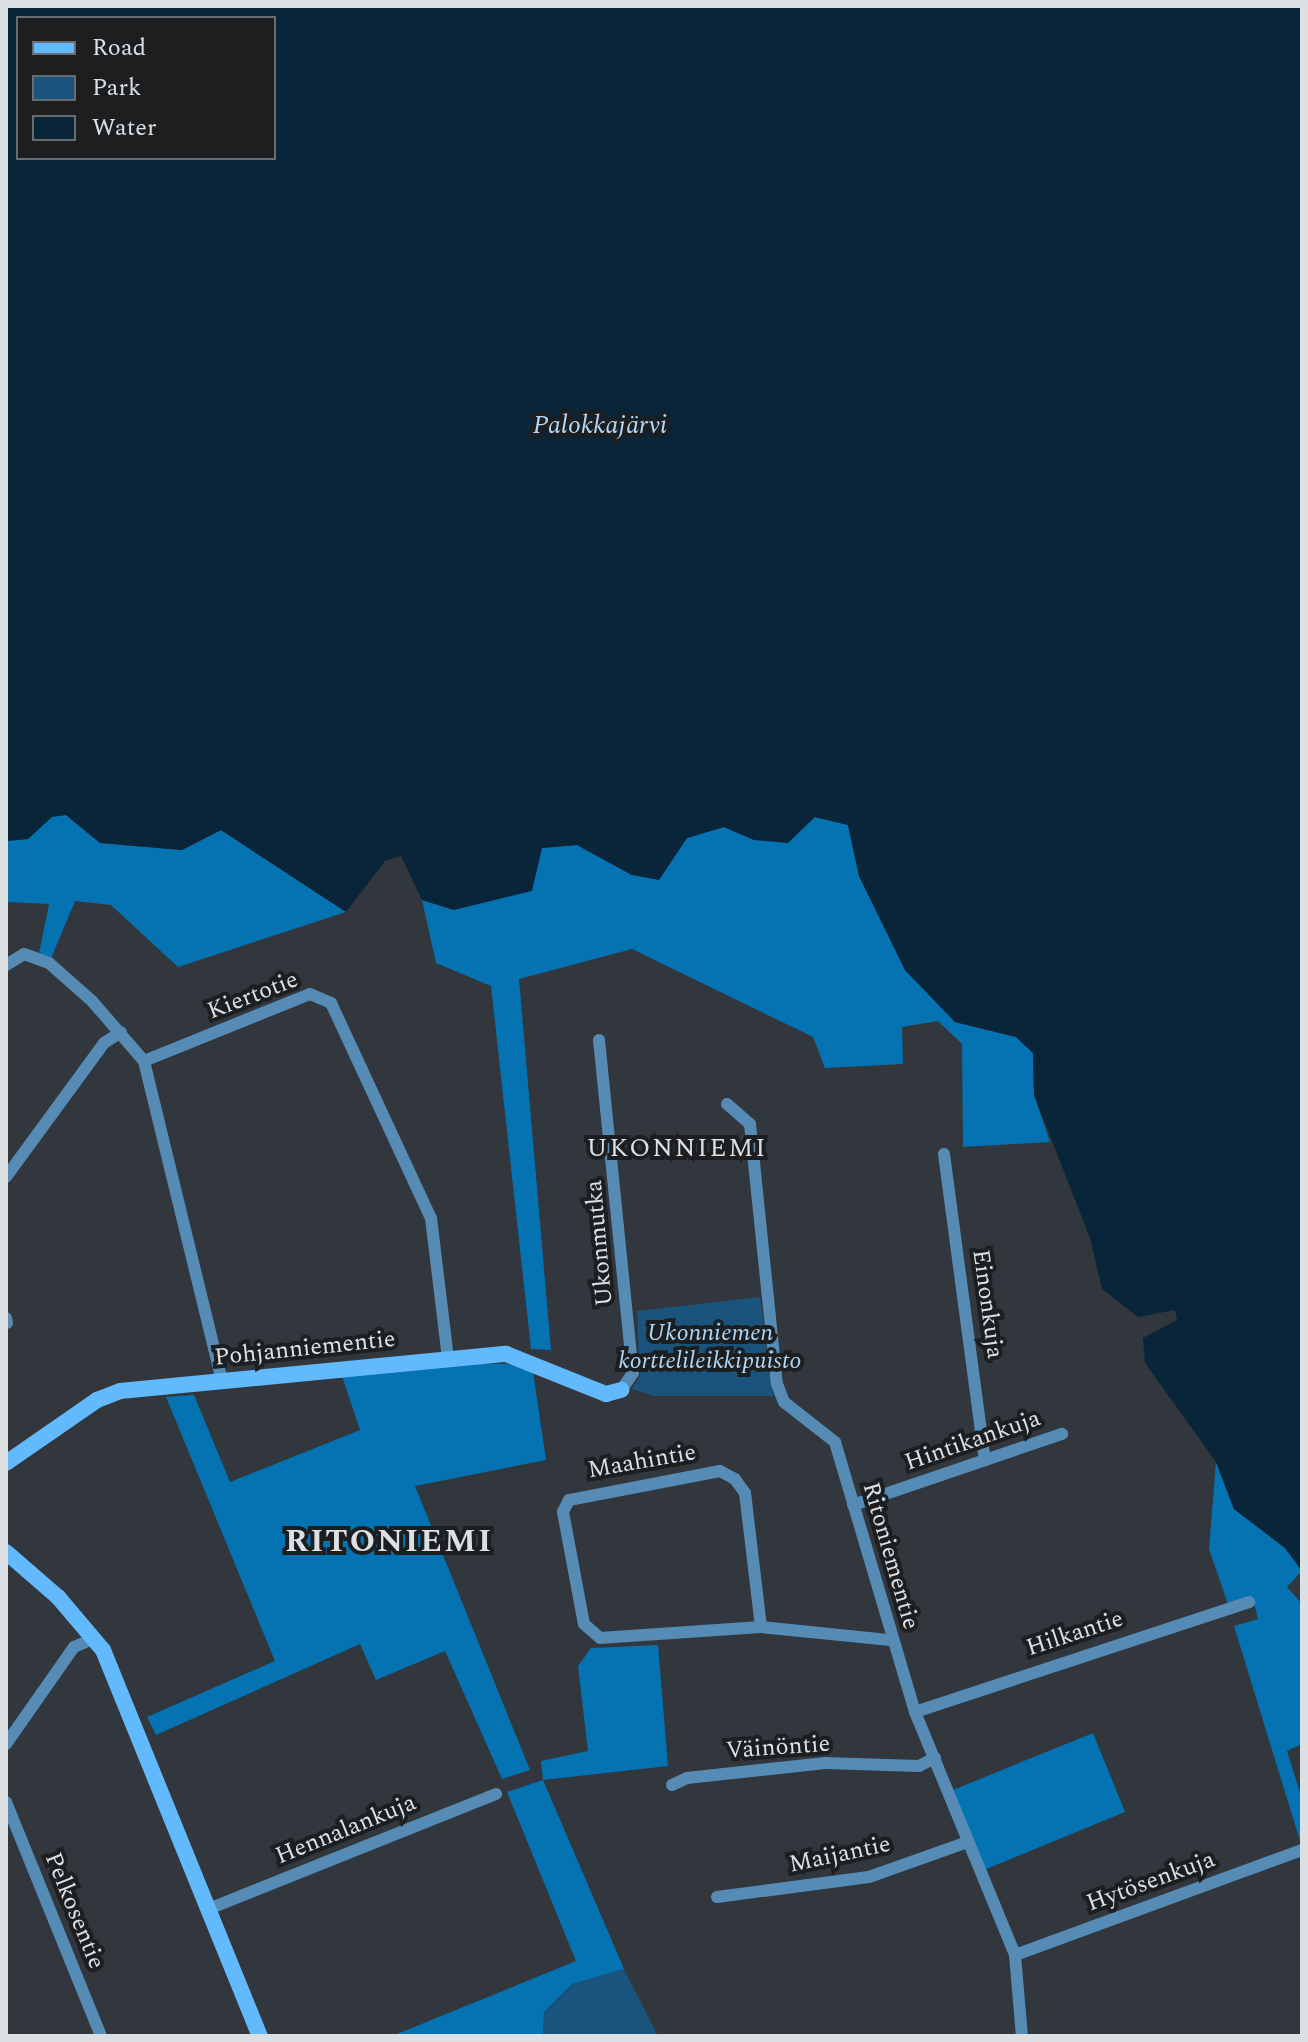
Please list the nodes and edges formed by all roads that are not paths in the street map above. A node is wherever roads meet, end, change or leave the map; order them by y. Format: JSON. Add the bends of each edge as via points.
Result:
{"nodes":[{"id":1,"x":6,"y":965,"type":"edge"},
{"id":2,"x":121,"y":1032,"type":"junction"},
{"id":3,"x":599,"y":1040,"type":"dead end"},
{"id":4,"x":144,"y":1061,"type":"junction"},
{"id":5,"x":727,"y":1104,"type":"dead end"},
{"id":6,"x":944,"y":1154,"type":"dead end"},
{"id":7,"x":6,"y":1177,"type":"edge"},
{"id":8,"x":448,"y":1358,"type":"junction"},
{"id":9,"x":222,"y":1381,"type":"junction"},
{"id":10,"x":621,"y":1390,"type":"joint"},
{"id":11,"x":1062,"y":1434,"type":"dead end"},
{"id":12,"x":985,"y":1460,"type":"junction"},
{"id":13,"x":6,"y":1463,"type":"edge"},
{"id":14,"x":853,"y":1505,"type":"junction"},
{"id":15,"x":6,"y":1552,"type":"edge"},
{"id":16,"x":1249,"y":1602,"type":"dead end"},
{"id":17,"x":761,"y":1627,"type":"junction"},
{"id":18,"x":95,"y":1638,"type":"junction"},
{"id":19,"x":890,"y":1640,"type":"junction"},
{"id":20,"x":915,"y":1712,"type":"junction"},
{"id":21,"x":6,"y":1744,"type":"edge"},
{"id":22,"x":935,"y":1758,"type":"junction"},
{"id":23,"x":672,"y":1785,"type":"dead end"},
{"id":24,"x":496,"y":1794,"type":"dead end"},
{"id":25,"x":6,"y":1802,"type":"edge"},
{"id":26,"x":968,"y":1842,"type":"junction"},
{"id":27,"x":1302,"y":1850,"type":"edge"},
{"id":28,"x":717,"y":1897,"type":"dead end"},
{"id":29,"x":211,"y":1908,"type":"junction"},
{"id":30,"x":1015,"y":1955,"type":"junction"},
{"id":31,"x":101,"y":2036,"type":"edge"},
{"id":32,"x":260,"y":2036,"type":"edge"},
{"id":33,"x":1022,"y":2036,"type":"edge"}],
"edges":[{"from":1,"to":2,"type":"street","via":[[24,954],[49,963]]},
{"from":2,"to":4,"type":"street"},
{"from":2,"to":7,"type":"street","via":[[104,1043]]},
{"from":3,"to":10,"type":"street","name":"Ukonmutka","via":[[633,1373]]},
{"from":4,"to":8,"type":"street","name":"Kiertotie","via":[[310,994],[331,1003],[431,1218]]},
{"from":4,"to":9,"type":"street"},
{"from":5,"to":14,"type":"street","name":"Ritoniementie","via":[[750,1124],[777,1384],[784,1402],[835,1442]]},
{"from":6,"to":12,"type":"street","name":"Einonkuja"},
{"from":8,"to":9,"type":"street","name":"Pohjanniementie"},
{"from":8,"to":10,"type":"street","name":"Pohjanniementie","via":[[506,1354],[606,1394]]},
{"from":9,"to":13,"type":"street","name":"Pohjanniementie","via":[[120,1391],[97,1400]]},
{"from":11,"to":12,"type":"street","name":"Hintikankuja"},
{"from":12,"to":14,"type":"street","name":"Hintikankuja"},
{"from":14,"to":19,"type":"street","name":"Ritoniementie"},
{"from":15,"to":18,"type":"street"},
{"from":16,"to":20,"type":"street","name":"Hilkantie"},
{"from":17,"to":17,"type":"street","name":"Maahintie","via":[[600,1638],[590,1632],[584,1624],[563,1512],[569,1500],[720,1471],[735,1479],[745,1493]]},
{"from":17,"to":19,"type":"street","name":"Maahintie"},
{"from":18,"to":21,"type":"street","via":[[74,1647]]},
{"from":18,"to":29,"type":"street"},
{"from":19,"to":20,"type":"street","name":"Ritoniementie"},
{"from":20,"to":22,"type":"street","name":"Ritoniementie"},
{"from":22,"to":23,"type":"street","name":"Väinöntie","via":[[904,1767],[825,1763],[687,1778]]},
{"from":22,"to":26,"type":"street","name":"Ritoniementie"},
{"from":24,"to":29,"type":"street","name":"Hennalankuja"},
{"from":25,"to":31,"type":"street","name":"Pelkosentie"},
{"from":26,"to":28,"type":"street","name":"Maijantie","via":[[869,1877]]},
{"from":26,"to":30,"type":"street","name":"Ritoniementie"},
{"from":27,"to":30,"type":"street","name":"Hytösenkuja"},
{"from":29,"to":32,"type":"street"},
{"from":30,"to":33,"type":"street","name":"Ritoniementie"}]}
